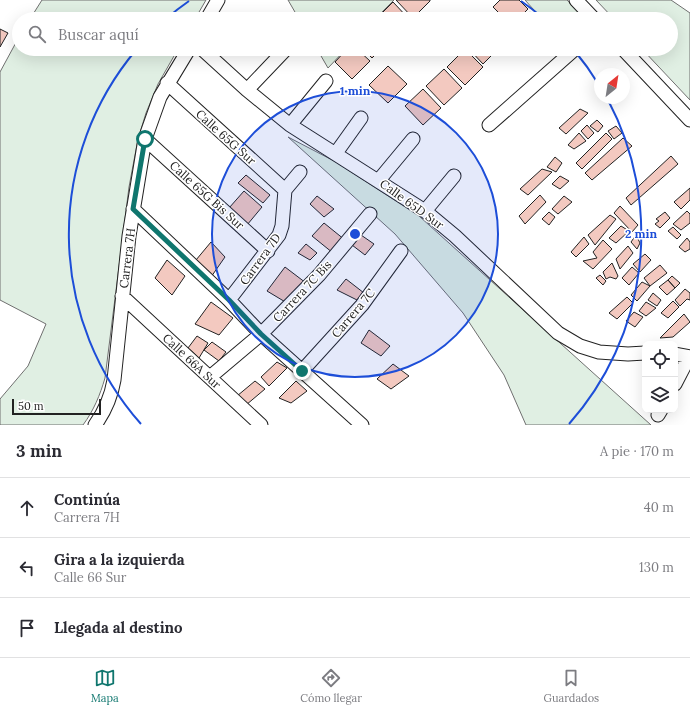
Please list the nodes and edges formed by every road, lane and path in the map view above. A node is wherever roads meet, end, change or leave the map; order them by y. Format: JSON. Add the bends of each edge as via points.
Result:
{"nodes":[{"id":1,"x":218,"y":0,"type":"edge"},
{"id":2,"x":576,"y":0,"type":"edge"},
{"id":3,"x":211,"y":12,"type":"edge"},
{"id":4,"x":587,"y":12,"type":"edge"},
{"id":5,"x":185,"y":56,"type":"edge"},
{"id":6,"x":210,"y":56,"type":"edge"},
{"id":7,"x":279,"y":56,"type":"edge"},
{"id":8,"x":567,"y":56,"type":"edge"},
{"id":9,"x":629,"y":56,"type":"edge"},
{"id":10,"x":326,"y":81,"type":"dead end"},
{"id":11,"x":168,"y":83,"type":"junction"},
{"id":12,"x":246,"y":90,"type":"junction"},
{"id":13,"x":361,"y":118,"type":"dead end"},
{"id":14,"x":690,"y":120,"type":"edge"},
{"id":15,"x":290,"y":125,"type":"junction"},
{"id":16,"x":489,"y":125,"type":"dead end"},
{"id":17,"x":145,"y":139,"type":"junction"},
{"id":18,"x":413,"y":139,"type":"dead end"},
{"id":19,"x":336,"y":153,"type":"junction"},
{"id":20,"x":300,"y":172,"type":"dead end"},
{"id":21,"x":454,"y":176,"type":"dead end"},
{"id":22,"x":379,"y":180,"type":"junction"},
{"id":23,"x":285,"y":190,"type":"junction"},
{"id":24,"x":133,"y":209,"type":"junction"},
{"id":25,"x":425,"y":211,"type":"junction"},
{"id":26,"x":370,"y":214,"type":"dead end"},
{"id":27,"x":268,"y":251,"type":"junction"},
{"id":28,"x":401,"y":251,"type":"dead end"},
{"id":29,"x":122,"y":296,"type":"junction"},
{"id":30,"x":229,"y":300,"type":"junction"},
{"id":31,"x":261,"y":334,"type":"junction"},
{"id":32,"x":642,"y":353,"type":"edge"},
{"id":33,"x":678,"y":355,"type":"edge"},
{"id":34,"x":690,"y":357,"type":"edge"},
{"id":35,"x":302,"y":371,"type":"junction"},
{"id":36,"x":210,"y":377,"type":"junction"},
{"id":37,"x":678,"y":379,"type":"edge"},
{"id":38,"x":95,"y":425,"type":"edge"},
{"id":39,"x":261,"y":425,"type":"edge"},
{"id":40,"x":362,"y":425,"type":"edge"}],
"edges":[{"from":1,"to":3,"type":"street"},
{"from":2,"to":4,"type":"street"},
{"from":5,"to":11,"type":"street","name":"Carrera 7H"},
{"from":6,"to":12,"type":"street","name":"Calle 65D Sur"},
{"from":7,"to":12,"type":"street"},
{"from":8,"to":16,"type":"street"},
{"from":9,"to":14,"type":"street"},
{"from":10,"to":15,"type":"street"},
{"from":11,"to":17,"type":"street","name":"Carrera 7H","via":[[157,104]]},
{"from":11,"to":23,"type":"street","name":"Calle 65G Sur"},
{"from":12,"to":15,"type":"street","name":"Calle 65D Sur"},
{"from":13,"to":19,"type":"street"},
{"from":15,"to":19,"type":"street","name":"Calle 65D Sur"},
{"from":17,"to":24,"type":"street","name":"Carrera 7H"},
{"from":17,"to":27,"type":"street","name":"Calle 65G Bis Sur"},
{"from":18,"to":22,"type":"street"},
{"from":19,"to":22,"type":"street","name":"Calle 65D Sur"},
{"from":20,"to":23,"type":"street"},
{"from":21,"to":25,"type":"street"},
{"from":22,"to":25,"type":"street","name":"Calle 65D Sur"},
{"from":23,"to":27,"type":"street","name":"Carrera 7D","via":[[282,226]]},
{"from":24,"to":29,"type":"street","name":"Carrera 7H"},
{"from":24,"to":30,"type":"street"},
{"from":25,"to":32,"type":"street","name":"Calle 65D Sur","via":[[565,338],[599,352]]},
{"from":26,"to":31,"type":"street","name":"Carrera 7C Bis","via":[[319,275]]},
{"from":27,"to":30,"type":"street","name":"Carrera 7D"},
{"from":28,"to":35,"type":"street","name":"Carrera 7C","via":[[362,305]]},
{"from":29,"to":36,"type":"street","name":"Calle 66A Sur"},
{"from":29,"to":38,"type":"street","name":"Carrera 7H","via":[[113,386],[104,412]]},
{"from":30,"to":31,"type":"street"},
{"from":31,"to":35,"type":"street"},
{"from":31,"to":36,"type":"street","name":"Carrera 7C Bis"},
{"from":33,"to":34,"type":"street"},
{"from":34,"to":37,"type":"street"},
{"from":35,"to":40,"type":"street"},
{"from":36,"to":39,"type":"street","name":"Calle 66A Sur"}]}
